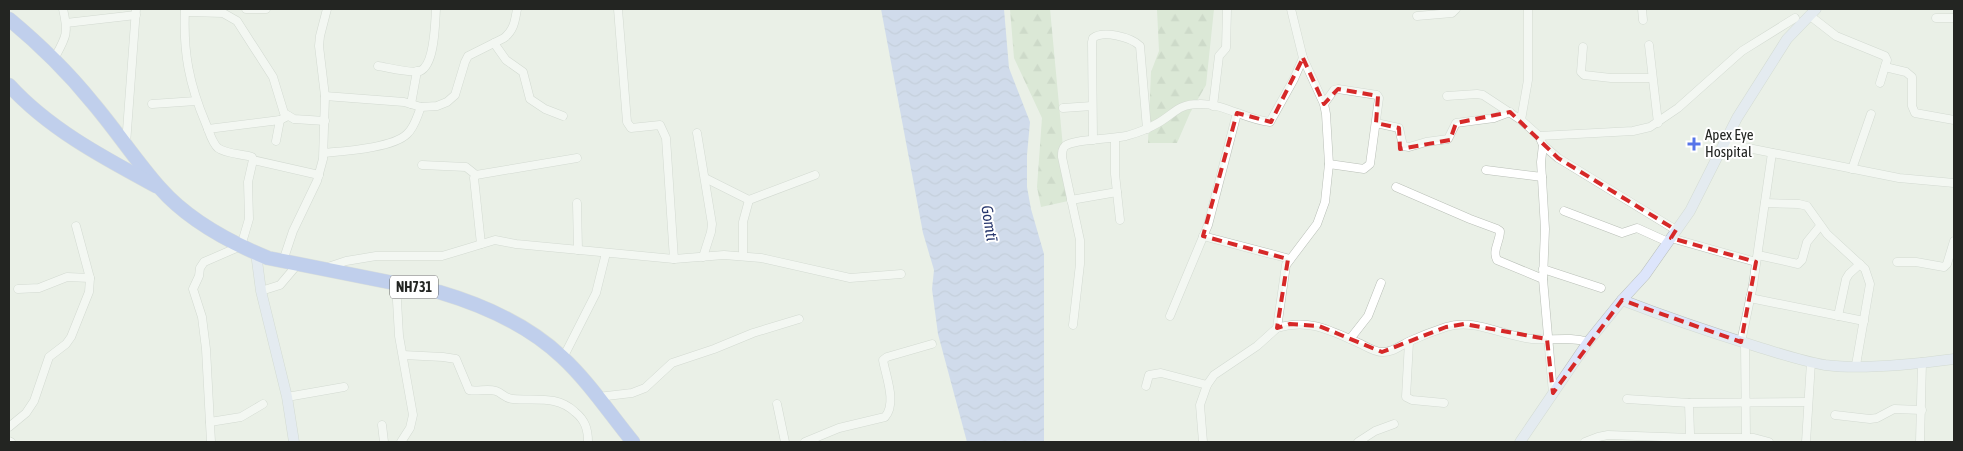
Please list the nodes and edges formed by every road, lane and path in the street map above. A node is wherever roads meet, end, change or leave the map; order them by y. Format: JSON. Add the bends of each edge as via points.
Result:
{"nodes":[{"id":1,"x":63,"y":9,"type":"edge"},
{"id":2,"x":185,"y":9,"type":"edge"},
{"id":3,"x":246,"y":9,"type":"edge"},
{"id":4,"x":266,"y":9,"type":"edge"},
{"id":5,"x":327,"y":9,"type":"edge"},
{"id":6,"x":436,"y":9,"type":"edge"},
{"id":7,"x":517,"y":9,"type":"edge"},
{"id":8,"x":618,"y":9,"type":"edge"},
{"id":9,"x":1227,"y":9,"type":"edge"},
{"id":10,"x":1291,"y":9,"type":"edge"},
{"id":11,"x":1456,"y":9,"type":"edge"},
{"id":12,"x":1528,"y":9,"type":"edge"},
{"id":13,"x":1642,"y":9,"type":"edge"},
{"id":14,"x":1795,"y":9,"type":"edge"},
{"id":15,"x":136,"y":12,"type":"edge"},
{"id":16,"x":1813,"y":12,"type":"edge"},
{"id":17,"x":1417,"y":16,"type":"dead end"},
{"id":18,"x":1795,"y":18,"type":"junction"},
{"id":19,"x":1936,"y":18,"type":"dead end"},
{"id":20,"x":1954,"y":18,"type":"edge"},
{"id":21,"x":9,"y":19,"type":"edge"},
{"id":22,"x":1643,"y":20,"type":"dead end"},
{"id":23,"x":237,"y":22,"type":"junction"},
{"id":24,"x":66,"y":23,"type":"junction"},
{"id":25,"x":1795,"y":30,"type":"junction"},
{"id":26,"x":494,"y":44,"type":"junction"},
{"id":27,"x":1649,"y":45,"type":"dead end"},
{"id":28,"x":1583,"y":47,"type":"dead end"},
{"id":29,"x":1303,"y":58,"type":"junction"},
{"id":30,"x":54,"y":59,"type":"junction"},
{"id":31,"x":378,"y":66,"type":"dead end"},
{"id":32,"x":1885,"y":67,"type":"junction"},
{"id":33,"x":417,"y":71,"type":"junction"},
{"id":34,"x":1652,"y":78,"type":"junction"},
{"id":35,"x":1880,"y":83,"type":"dead end"},
{"id":36,"x":9,"y":85,"type":"edge"},
{"id":37,"x":325,"y":96,"type":"junction"},
{"id":38,"x":1447,"y":96,"type":"dead end"},
{"id":39,"x":196,"y":101,"type":"junction"},
{"id":40,"x":152,"y":104,"type":"dead end"},
{"id":41,"x":411,"y":104,"type":"junction"},
{"id":42,"x":1324,"y":104,"type":"junction"},
{"id":43,"x":421,"y":106,"type":"junction"},
{"id":44,"x":1092,"y":106,"type":"junction"},
{"id":45,"x":1213,"y":106,"type":"junction"},
{"id":46,"x":1063,"y":108,"type":"dead end"},
{"id":47,"x":1510,"y":112,"type":"junction"},
{"id":48,"x":1237,"y":113,"type":"junction"},
{"id":49,"x":1871,"y":114,"type":"dead end"},
{"id":50,"x":288,"y":116,"type":"junction"},
{"id":51,"x":563,"y":116,"type":"dead end"},
{"id":52,"x":280,"y":120,"type":"junction"},
{"id":53,"x":1521,"y":120,"type":"junction"},
{"id":54,"x":1954,"y":120,"type":"edge"},
{"id":55,"x":325,"y":121,"type":"junction"},
{"id":56,"x":1376,"y":122,"type":"junction"},
{"id":57,"x":1658,"y":123,"type":"junction"},
{"id":58,"x":1146,"y":128,"type":"junction"},
{"id":59,"x":208,"y":129,"type":"junction"},
{"id":60,"x":697,"y":132,"type":"dead end"},
{"id":61,"x":1538,"y":136,"type":"junction"},
{"id":62,"x":1114,"y":138,"type":"junction"},
{"id":63,"x":1093,"y":140,"type":"junction"},
{"id":64,"x":276,"y":141,"type":"dead end"},
{"id":65,"x":1723,"y":143,"type":"junction"},
{"id":66,"x":126,"y":144,"type":"junction"},
{"id":67,"x":1543,"y":145,"type":"junction"},
{"id":68,"x":324,"y":153,"type":"junction"},
{"id":69,"x":1772,"y":153,"type":"junction"},
{"id":70,"x":577,"y":158,"type":"dead end"},
{"id":71,"x":253,"y":160,"type":"junction"},
{"id":72,"x":1329,"y":164,"type":"junction"},
{"id":73,"x":422,"y":165,"type":"dead end"},
{"id":74,"x":1852,"y":169,"type":"junction"},
{"id":75,"x":1486,"y":170,"type":"dead end"},
{"id":76,"x":319,"y":175,"type":"junction"},
{"id":77,"x":476,"y":175,"type":"junction"},
{"id":78,"x":815,"y":175,"type":"dead end"},
{"id":79,"x":1542,"y":176,"type":"junction"},
{"id":80,"x":704,"y":178,"type":"junction"},
{"id":81,"x":1954,"y":183,"type":"edge"},
{"id":82,"x":1396,"y":187,"type":"dead end"},
{"id":83,"x":161,"y":189,"type":"junction"},
{"id":84,"x":1117,"y":192,"type":"junction"},
{"id":85,"x":749,"y":200,"type":"junction"},
{"id":86,"x":1072,"y":200,"type":"junction"},
{"id":87,"x":578,"y":203,"type":"dead end"},
{"id":88,"x":1765,"y":204,"type":"junction"},
{"id":89,"x":1564,"y":211,"type":"dead end"},
{"id":90,"x":1120,"y":220,"type":"dead end"},
{"id":91,"x":76,"y":226,"type":"dead end"},
{"id":92,"x":1820,"y":226,"type":"junction"},
{"id":93,"x":1203,"y":236,"type":"junction"},
{"id":94,"x":1672,"y":236,"type":"junction"},
{"id":95,"x":1954,"y":241,"type":"edge"},
{"id":96,"x":481,"y":244,"type":"junction"},
{"id":97,"x":241,"y":246,"type":"junction"},
{"id":98,"x":578,"y":250,"type":"junction"},
{"id":99,"x":606,"y":252,"type":"junction"},
{"id":100,"x":256,"y":253,"type":"junction"},
{"id":101,"x":743,"y":256,"type":"junction"},
{"id":102,"x":703,"y":257,"type":"junction"},
{"id":103,"x":674,"y":259,"type":"junction"},
{"id":104,"x":1290,"y":259,"type":"junction"},
{"id":105,"x":1757,"y":259,"type":"junction"},
{"id":106,"x":283,"y":261,"type":"junction"},
{"id":107,"x":1897,"y":262,"type":"dead end"},
{"id":108,"x":1860,"y":264,"type":"junction"},
{"id":109,"x":297,"y":265,"type":"junction"},
{"id":110,"x":1543,"y":269,"type":"junction"},
{"id":111,"x":321,"y":270,"type":"junction"},
{"id":112,"x":901,"y":274,"type":"dead end"},
{"id":113,"x":90,"y":278,"type":"junction"},
{"id":114,"x":1543,"y":279,"type":"junction"},
{"id":115,"x":396,"y":283,"type":"junction"},
{"id":116,"x":1380,"y":283,"type":"dead end"},
{"id":117,"x":1602,"y":288,"type":"dead end"},
{"id":118,"x":18,"y":290,"type":"dead end"},
{"id":119,"x":261,"y":291,"type":"junction"},
{"id":120,"x":1750,"y":298,"type":"junction"},
{"id":121,"x":1622,"y":300,"type":"junction"},
{"id":122,"x":1170,"y":316,"type":"dead end"},
{"id":123,"x":1838,"y":316,"type":"junction"},
{"id":124,"x":799,"y":319,"type":"dead end"},
{"id":125,"x":1864,"y":321,"type":"junction"},
{"id":126,"x":1072,"y":325,"type":"dead end"},
{"id":127,"x":1277,"y":328,"type":"junction"},
{"id":128,"x":1350,"y":339,"type":"junction"},
{"id":129,"x":1548,"y":340,"type":"junction"},
{"id":130,"x":1409,"y":342,"type":"junction"},
{"id":131,"x":1588,"y":342,"type":"junction"},
{"id":132,"x":1743,"y":343,"type":"junction"},
{"id":133,"x":932,"y":344,"type":"dead end"},
{"id":134,"x":403,"y":356,"type":"junction"},
{"id":135,"x":562,"y":358,"type":"junction"},
{"id":136,"x":1954,"y":359,"type":"edge"},
{"id":137,"x":1811,"y":362,"type":"junction"},
{"id":138,"x":1922,"y":362,"type":"junction"},
{"id":139,"x":1856,"y":365,"type":"junction"},
{"id":140,"x":1207,"y":385,"type":"junction"},
{"id":141,"x":1146,"y":386,"type":"dead end"},
{"id":142,"x":344,"y":387,"type":"dead end"},
{"id":143,"x":1552,"y":393,"type":"junction"},
{"id":144,"x":287,"y":397,"type":"junction"},
{"id":145,"x":598,"y":398,"type":"junction"},
{"id":146,"x":1627,"y":399,"type":"dead end"},
{"id":147,"x":1746,"y":402,"type":"junction"},
{"id":148,"x":1808,"y":402,"type":"junction"},
{"id":149,"x":1444,"y":403,"type":"dead end"},
{"id":150,"x":1689,"y":403,"type":"junction"},
{"id":151,"x":263,"y":404,"type":"dead end"},
{"id":152,"x":777,"y":404,"type":"dead end"},
{"id":153,"x":1922,"y":410,"type":"junction"},
{"id":154,"x":1836,"y":415,"type":"dead end"},
{"id":155,"x":210,"y":422,"type":"junction"},
{"id":156,"x":1394,"y":424,"type":"dead end"},
{"id":157,"x":382,"y":425,"type":"dead end"},
{"id":158,"x":9,"y":427,"type":"edge"},
{"id":159,"x":1692,"y":438,"type":"junction"},
{"id":160,"x":1746,"y":438,"type":"junction"},
{"id":161,"x":211,"y":442,"type":"edge"},
{"id":162,"x":294,"y":442,"type":"edge"},
{"id":163,"x":384,"y":442,"type":"edge"},
{"id":164,"x":401,"y":442,"type":"edge"},
{"id":165,"x":588,"y":442,"type":"edge"},
{"id":166,"x":633,"y":442,"type":"edge"},
{"id":167,"x":785,"y":442,"type":"edge"},
{"id":168,"x":805,"y":442,"type":"edge"},
{"id":169,"x":1204,"y":442,"type":"edge"},
{"id":170,"x":1358,"y":442,"type":"edge"},
{"id":171,"x":1520,"y":442,"type":"edge"},
{"id":172,"x":1585,"y":442,"type":"edge"},
{"id":173,"x":1769,"y":442,"type":"edge"},
{"id":174,"x":1806,"y":442,"type":"edge"},
{"id":175,"x":1920,"y":442,"type":"edge"}],
"edges":[{"from":1,"to":24,"type":"street"},
{"from":2,"to":23,"type":"street","via":[[189,12],[223,13]]},
{"from":2,"to":39,"type":"street","via":[[188,68]]},
{"from":3,"to":4,"type":"street"},
{"from":3,"to":23,"type":"street"},
{"from":5,"to":37,"type":"street","via":[[319,46]]},
{"from":6,"to":33,"type":"street","via":[[433,52],[423,69]]},
{"from":7,"to":26,"type":"street","via":[[514,27]]},
{"from":8,"to":103,"type":"street","via":[[627,122],[631,128],[660,125],[666,138]]},
{"from":9,"to":45,"type":"street","via":[[1226,48],[1219,56]]},
{"from":10,"to":29,"type":"street"},
{"from":11,"to":17,"type":"street"},
{"from":12,"to":53,"type":"street","via":[[1528,80]]},
{"from":13,"to":22,"type":"street"},
{"from":14,"to":18,"type":"street"},
{"from":15,"to":24,"type":"street"},
{"from":15,"to":66,"type":"street"},
{"from":16,"to":25,"type":"street"},
{"from":16,"to":32,"type":"street","via":[[1836,36],[1882,54],[1887,60]]},
{"from":18,"to":25,"type":"street"},
{"from":18,"to":57,"type":"street","via":[[1742,51]]},
{"from":19,"to":20,"type":"street"},
{"from":21,"to":30,"type":"highway","number":"NH731"},
{"from":23,"to":50,"type":"street","via":[[273,78],[282,108]]},
{"from":24,"to":30,"type":"street","via":[[66,38]]},
{"from":25,"to":65,"type":"street"},
{"from":26,"to":43,"type":"street","via":[[468,56],[450,100],[438,106]]},
{"from":26,"to":51,"type":"street","via":[[506,60],[523,72],[530,99]]},
{"from":27,"to":34,"type":"street"},
{"from":28,"to":34,"type":"street","via":[[1581,72],[1584,76]]},
{"from":29,"to":42,"type":"street"},
{"from":29,"to":48,"type":"street","via":[[1272,120]]},
{"from":30,"to":66,"type":"highway","number":"NH731"},
{"from":31,"to":33,"type":"street"},
{"from":32,"to":35,"type":"street"},
{"from":32,"to":54,"type":"street","via":[[1906,72],[1912,77],[1915,112]]},
{"from":33,"to":41,"type":"street"},
{"from":34,"to":57,"type":"street"},
{"from":36,"to":83,"type":"highway","number":"NH731","via":[[49,121],[103,158]]},
{"from":37,"to":41,"type":"street"},
{"from":37,"to":55,"type":"street"},
{"from":38,"to":47,"type":"street","via":[[1483,95]]},
{"from":39,"to":40,"type":"street"},
{"from":39,"to":59,"type":"street"},
{"from":41,"to":43,"type":"street"},
{"from":42,"to":56,"type":"street","via":[[1338,89],[1376,95]]},
{"from":42,"to":72,"type":"street"},
{"from":43,"to":68,"type":"street","via":[[414,126],[394,141]]},
{"from":44,"to":46,"type":"street"},
{"from":44,"to":58,"type":"street","via":[[1093,38],[1097,35],[1131,39],[1142,50]]},
{"from":44,"to":63,"type":"street"},
{"from":45,"to":48,"type":"street"},
{"from":45,"to":58,"type":"street","via":[[1180,107],[1159,123]]},
{"from":47,"to":53,"type":"street"},
{"from":47,"to":56,"type":"street","via":[[1494,118],[1456,123],[1448,139],[1409,147],[1402,146],[1399,128]]},
{"from":48,"to":93,"type":"street"},
{"from":49,"to":74,"type":"street"},
{"from":50,"to":52,"type":"street"},
{"from":50,"to":55,"type":"street"},
{"from":52,"to":59,"type":"street"},
{"from":52,"to":64,"type":"street"},
{"from":53,"to":61,"type":"street"},
{"from":55,"to":68,"type":"street"},
{"from":56,"to":72,"type":"street","via":[[1367,168]]},
{"from":57,"to":61,"type":"street","via":[[1643,130]]},
{"from":58,"to":62,"type":"street"},
{"from":59,"to":71,"type":"street","via":[[220,149],[252,157]]},
{"from":60,"to":80,"type":"street"},
{"from":61,"to":67,"type":"street"},
{"from":62,"to":63,"type":"street"},
{"from":62,"to":84,"type":"street"},
{"from":63,"to":86,"type":"street","via":[[1074,142],[1062,149]]},
{"from":65,"to":69,"type":"street"},
{"from":65,"to":94,"type":"street","via":[[1690,211]]},
{"from":66,"to":83,"type":"highway","number":"NH731"},
{"from":67,"to":79,"type":"street"},
{"from":67,"to":94,"type":"street"},
{"from":68,"to":76,"type":"street"},
{"from":69,"to":74,"type":"street"},
{"from":69,"to":88,"type":"street"},
{"from":70,"to":77,"type":"street"},
{"from":71,"to":76,"type":"street"},
{"from":71,"to":97,"type":"street","via":[[248,182],[248,219]]},
{"from":72,"to":104,"type":"street","via":[[1322,214]]},
{"from":73,"to":77,"type":"street","via":[[466,167]]},
{"from":74,"to":81,"type":"street"},
{"from":75,"to":79,"type":"street"},
{"from":76,"to":106,"type":"street"},
{"from":77,"to":96,"type":"street"},
{"from":78,"to":85,"type":"street"},
{"from":79,"to":110,"type":"street"},
{"from":80,"to":85,"type":"street"},
{"from":80,"to":102,"type":"street","via":[[712,232]]},
{"from":82,"to":114,"type":"street","via":[[1497,229],[1500,235],[1495,252],[1497,260]]},
{"from":83,"to":97,"type":"highway","number":"NH731","via":[[198,220]]},
{"from":84,"to":86,"type":"street"},
{"from":84,"to":90,"type":"street"},
{"from":85,"to":101,"type":"street","via":[[743,222]]},
{"from":86,"to":126,"type":"street","via":[[1080,240],[1080,264]]},
{"from":87,"to":98,"type":"street"},
{"from":88,"to":92,"type":"street","via":[[1807,206]]},
{"from":88,"to":105,"type":"street"},
{"from":89,"to":94,"type":"street","via":[[1622,233],[1637,228]]},
{"from":91,"to":113,"type":"street"},
{"from":92,"to":105,"type":"street","via":[[1807,242],[1798,264]]},
{"from":92,"to":108,"type":"street"},
{"from":93,"to":104,"type":"street"},
{"from":93,"to":122,"type":"street"},
{"from":94,"to":105,"type":"street"},
{"from":94,"to":121,"type":"street","via":[[1645,275]]},
{"from":95,"to":107,"type":"street","via":[[1944,267]]},
{"from":96,"to":98,"type":"street","via":[[495,240]]},
{"from":96,"to":111,"type":"street","via":[[442,256],[376,256],[346,261]]},
{"from":97,"to":100,"type":"highway","number":"NH731"},
{"from":97,"to":155,"type":"street","via":[[204,262],[193,290],[202,317]]},
{"from":98,"to":99,"type":"street"},
{"from":99,"to":103,"type":"street"},
{"from":99,"to":135,"type":"street","via":[[596,294]]},
{"from":100,"to":106,"type":"highway","number":"NH731"},
{"from":100,"to":119,"type":"street"},
{"from":101,"to":102,"type":"street"},
{"from":101,"to":112,"type":"street","via":[[775,260],[840,277]]},
{"from":102,"to":103,"type":"street"},
{"from":104,"to":127,"type":"street","via":[[1283,276]]},
{"from":105,"to":120,"type":"street"},
{"from":106,"to":109,"type":"highway","number":"NH731"},
{"from":108,"to":123,"type":"street","via":[[1846,279]]},
{"from":108,"to":125,"type":"street","via":[[1868,272],[1870,284]]},
{"from":109,"to":111,"type":"highway","number":"NH731"},
{"from":109,"to":119,"type":"street","via":[[280,285]]},
{"from":110,"to":114,"type":"street"},
{"from":110,"to":117,"type":"street"},
{"from":111,"to":115,"type":"highway","number":"NH731"},
{"from":113,"to":118,"type":"street","via":[[67,276],[39,288]]},
{"from":113,"to":158,"type":"street","via":[[89,292],[71,337],[48,357],[34,401],[26,413]]},
{"from":114,"to":129,"type":"street"},
{"from":115,"to":134,"type":"street"},
{"from":115,"to":135,"type":"highway","number":"NH731","via":[[463,299],[495,313],[544,342]]},
{"from":116,"to":128,"type":"street","via":[[1368,316]]},
{"from":119,"to":144,"type":"street"},
{"from":120,"to":123,"type":"street"},
{"from":120,"to":132,"type":"street"},
{"from":121,"to":131,"type":"street"},
{"from":121,"to":132,"type":"street"},
{"from":123,"to":125,"type":"street"},
{"from":124,"to":145,"type":"street","via":[[672,363],[645,388]]},
{"from":125,"to":139,"type":"street"},
{"from":127,"to":128,"type":"street","via":[[1307,324]]},
{"from":127,"to":140,"type":"street","via":[[1257,346],[1214,374]]},
{"from":128,"to":130,"type":"street","via":[[1382,352]]},
{"from":129,"to":130,"type":"street","via":[[1522,338],[1464,324],[1446,327]]},
{"from":129,"to":131,"type":"street","via":[[1570,338]]},
{"from":129,"to":143,"type":"street"},
{"from":130,"to":149,"type":"street","via":[[1406,397]]},
{"from":131,"to":143,"type":"street"},
{"from":132,"to":137,"type":"street"},
{"from":132,"to":147,"type":"street"},
{"from":133,"to":168,"type":"street","via":[[883,360],[891,402],[886,418],[839,428]]},
{"from":134,"to":164,"type":"street","via":[[413,415],[410,428]]},
{"from":134,"to":165,"type":"street","via":[[456,359],[469,390],[493,390],[509,399],[553,400],[567,404],[585,422]]},
{"from":135,"to":145,"type":"highway","number":"NH731"},
{"from":136,"to":138,"type":"street"},
{"from":137,"to":139,"type":"street"},
{"from":137,"to":148,"type":"street"},
{"from":138,"to":139,"type":"street"},
{"from":138,"to":153,"type":"street"},
{"from":140,"to":141,"type":"street","via":[[1161,373],[1150,375]]},
{"from":140,"to":169,"type":"street","via":[[1200,405]]},
{"from":142,"to":144,"type":"street"},
{"from":143,"to":171,"type":"street"},
{"from":144,"to":162,"type":"street"},
{"from":145,"to":166,"type":"highway","number":"NH731"},
{"from":146,"to":150,"type":"street"},
{"from":147,"to":148,"type":"street"},
{"from":147,"to":150,"type":"street"},
{"from":147,"to":160,"type":"street"},
{"from":148,"to":174,"type":"street"},
{"from":150,"to":159,"type":"street"},
{"from":151,"to":155,"type":"street","via":[[241,417]]},
{"from":152,"to":167,"type":"street"},
{"from":153,"to":154,"type":"street","via":[[1894,410],[1870,419]]},
{"from":153,"to":175,"type":"street"},
{"from":155,"to":161,"type":"street"},
{"from":156,"to":170,"type":"street"},
{"from":157,"to":163,"type":"street"},
{"from":159,"to":160,"type":"street"},
{"from":159,"to":172,"type":"street","via":[[1608,435]]},
{"from":160,"to":173,"type":"street"}]}
